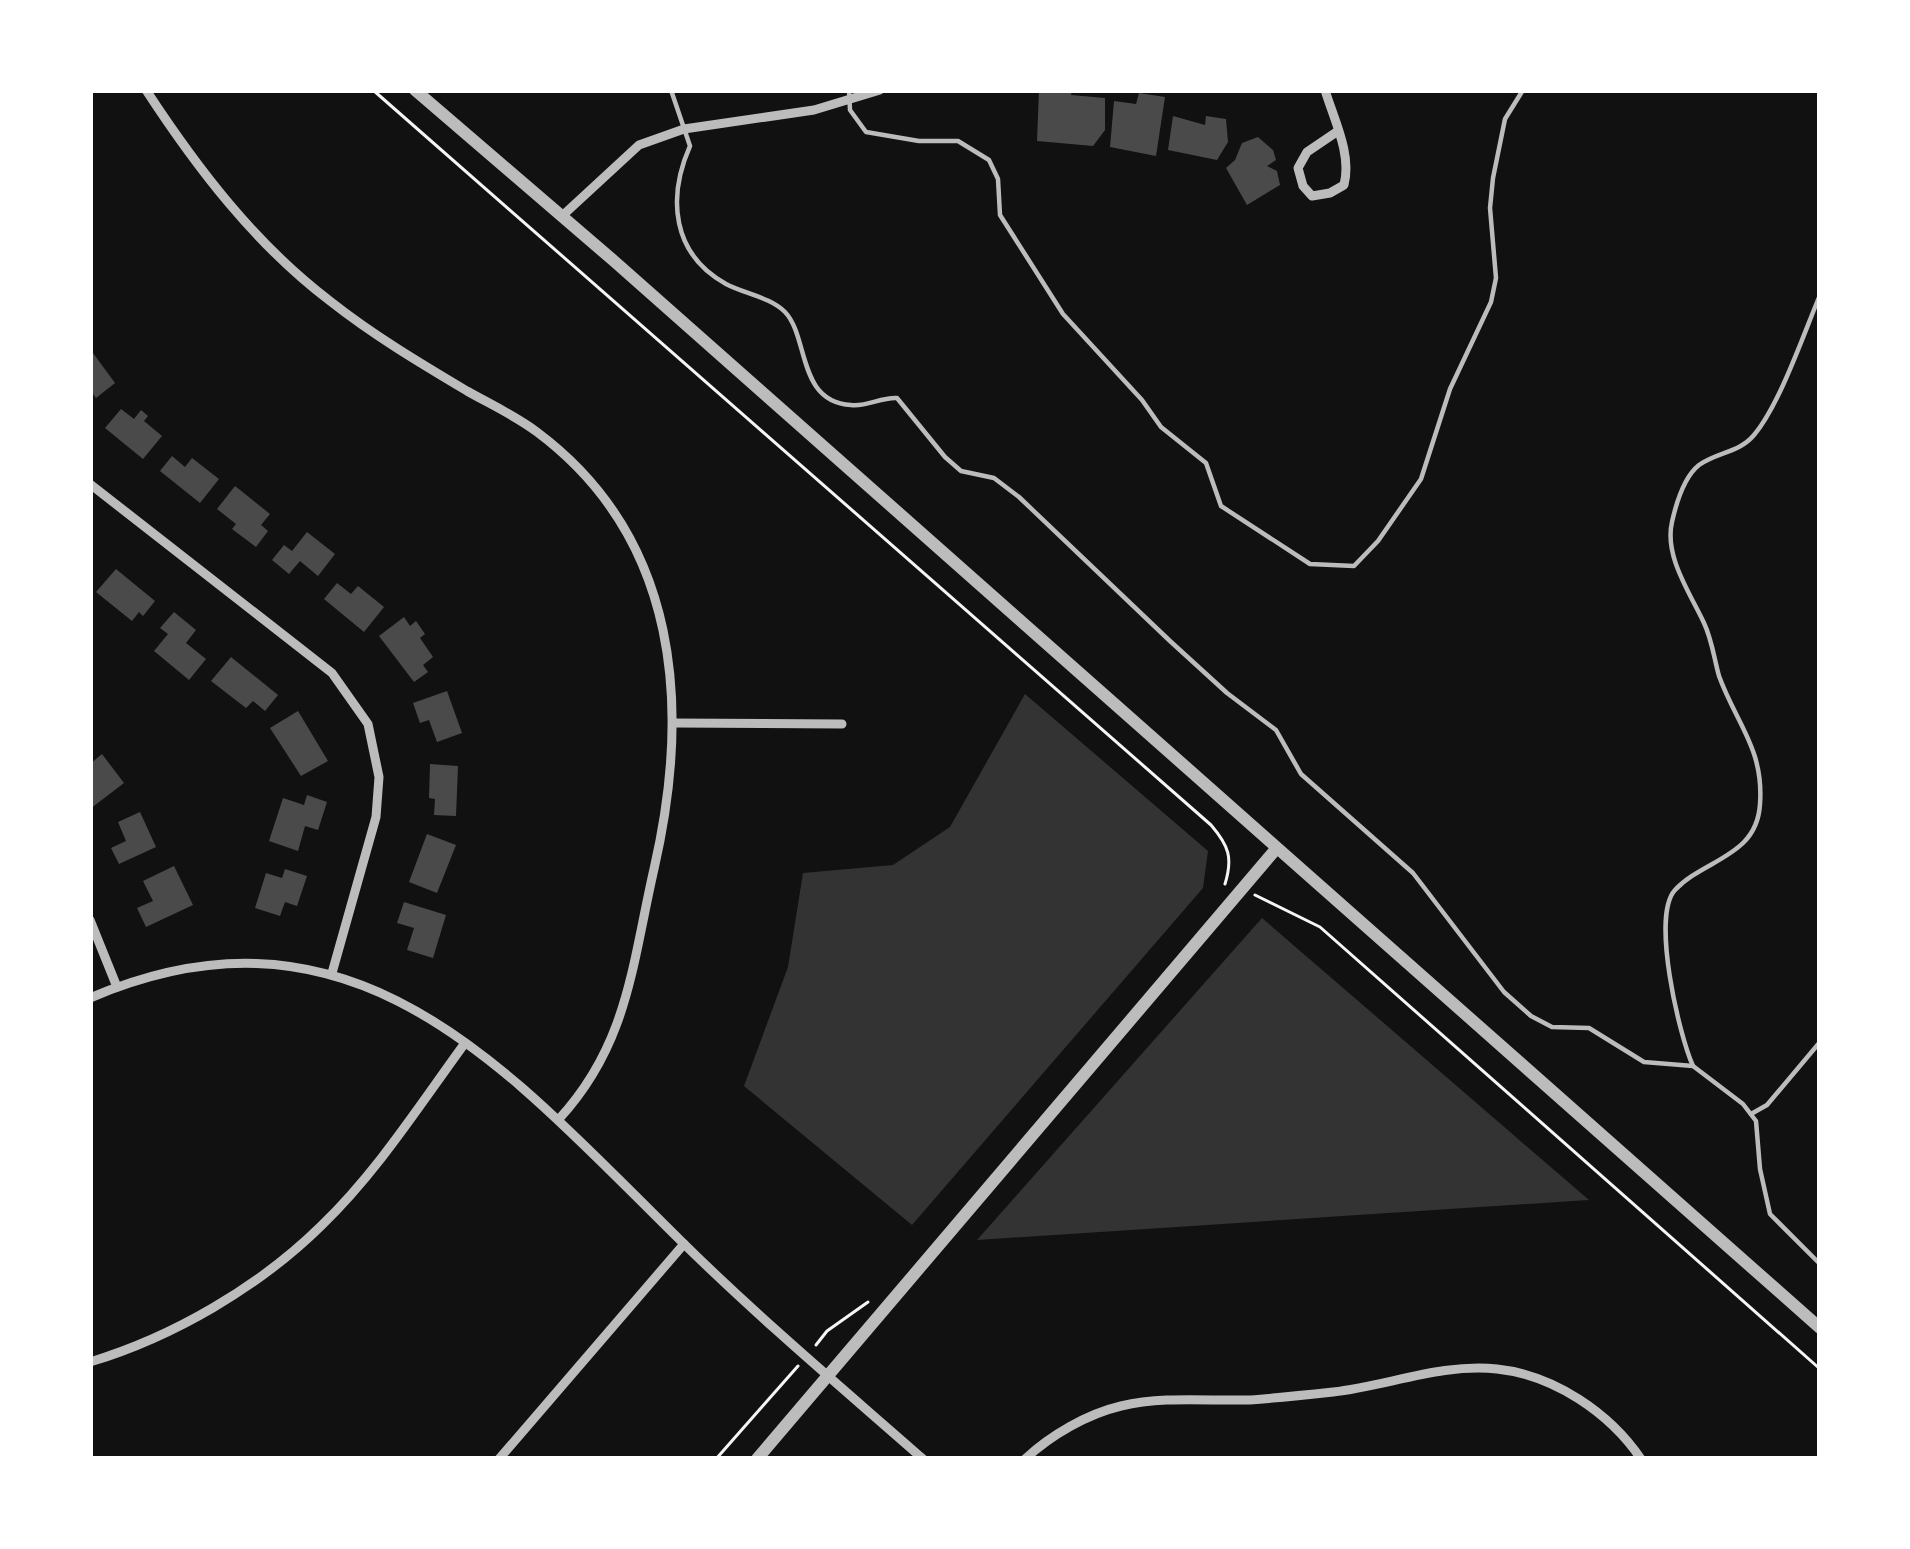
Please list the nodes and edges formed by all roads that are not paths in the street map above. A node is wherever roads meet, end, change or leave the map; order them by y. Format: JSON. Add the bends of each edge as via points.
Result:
{"nodes":[{"id":1,"x":146,"y":90,"type":"edge"},
{"id":2,"x":415,"y":90,"type":"edge"},
{"id":3,"x":671,"y":90,"type":"edge"},
{"id":4,"x":880,"y":90,"type":"edge"},
{"id":5,"x":1324,"y":90,"type":"edge"},
{"id":6,"x":1523,"y":90,"type":"edge"},
{"id":7,"x":849,"y":95,"type":"edge"},
{"id":8,"x":684,"y":129,"type":"junction"},
{"id":9,"x":1338,"y":131,"type":"junction"},
{"id":10,"x":561,"y":217,"type":"junction"},
{"id":11,"x":1820,"y":295,"type":"edge"},
{"id":12,"x":90,"y":484,"type":"edge"},
{"id":13,"x":674,"y":723,"type":"junction"},
{"id":14,"x":842,"y":724,"type":"dead end"},
{"id":15,"x":1276,"y":849,"type":"junction"},
{"id":16,"x":90,"y":920,"type":"edge"},
{"id":17,"x":332,"y":973,"type":"junction"},
{"id":18,"x":117,"y":987,"type":"junction"},
{"id":19,"x":90,"y":998,"type":"edge"},
{"id":20,"x":1820,"y":1042,"type":"edge"},
{"id":21,"x":465,"y":1043,"type":"junction"},
{"id":22,"x":1693,"y":1066,"type":"junction"},
{"id":23,"x":1751,"y":1114,"type":"junction"},
{"id":24,"x":559,"y":1120,"type":"junction"},
{"id":25,"x":684,"y":1244,"type":"junction"},
{"id":26,"x":1820,"y":1264,"type":"edge"},
{"id":27,"x":1820,"y":1328,"type":"edge"},
{"id":28,"x":90,"y":1362,"type":"edge"},
{"id":29,"x":828,"y":1376,"type":"junction"},
{"id":30,"x":499,"y":1459,"type":"edge"},
{"id":31,"x":758,"y":1459,"type":"edge"},
{"id":32,"x":923,"y":1459,"type":"edge"},
{"id":33,"x":1025,"y":1459,"type":"edge"},
{"id":34,"x":1641,"y":1459,"type":"edge"}],
"edges":[{"from":1,"to":13,"type":"street","via":[[212,182],[285,263],[401,352],[534,430],[595,488],[653,590]]},
{"from":2,"to":10,"type":"street"},
{"from":3,"to":8,"type":"lane"},
{"from":4,"to":7,"type":"street"},
{"from":5,"to":9,"type":"street"},
{"from":6,"to":7,"type":"lane","via":[[1505,119],[1493,178],[1491,302],[1450,389],[1421,479],[1354,566],[1310,564],[1221,506],[1206,463],[1161,427],[1063,314],[1000,214],[989,160],[958,142],[866,132]]},
{"from":7,"to":8,"type":"street","via":[[814,110]]},
{"from":8,"to":10,"type":"street","via":[[640,145]]},
{"from":8,"to":22,"type":"lane","via":[[690,146],[676,218],[683,236],[721,281],[787,314],[818,388],[849,406],[897,398],[961,471],[994,478],[1018,497],[1276,730],[1301,774],[1413,873],[1504,992],[1541,1024],[1588,1028],[1644,1062]]},
{"from":9,"to":9,"type":"street","via":[[1344,185],[1312,196],[1298,168]]},
{"from":10,"to":15,"type":"street"},
{"from":11,"to":22,"type":"lane","via":[[1754,435],[1697,466],[1669,538],[1758,758],[1760,788],[1754,828],[1742,845],[1677,888],[1664,917],[1672,1000]]},
{"from":12,"to":17,"type":"street","via":[[332,673],[368,724],[379,801]]},
{"from":13,"to":14,"type":"street"},
{"from":13,"to":24,"type":"street","via":[[658,854],[619,1026]]},
{"from":15,"to":27,"type":"street"},
{"from":15,"to":29,"type":"street"},
{"from":16,"to":18,"type":"street"},
{"from":17,"to":18,"type":"street","via":[[219,963]]},
{"from":17,"to":21,"type":"street","via":[[395,999]]},
{"from":18,"to":19,"type":"street"},
{"from":20,"to":23,"type":"lane"},
{"from":21,"to":24,"type":"street"},
{"from":21,"to":28,"type":"street","via":[[320,1228],[193,1318]]},
{"from":22,"to":23,"type":"lane"},
{"from":23,"to":26,"type":"lane","via":[[1770,1214]]},
{"from":24,"to":25,"type":"street"},
{"from":25,"to":29,"type":"street"},
{"from":25,"to":30,"type":"street"},
{"from":29,"to":31,"type":"street"},
{"from":29,"to":32,"type":"street"},
{"from":33,"to":34,"type":"street","via":[[1122,1406],[1335,1392],[1498,1369],[1580,1400],[1613,1423]]}]}
